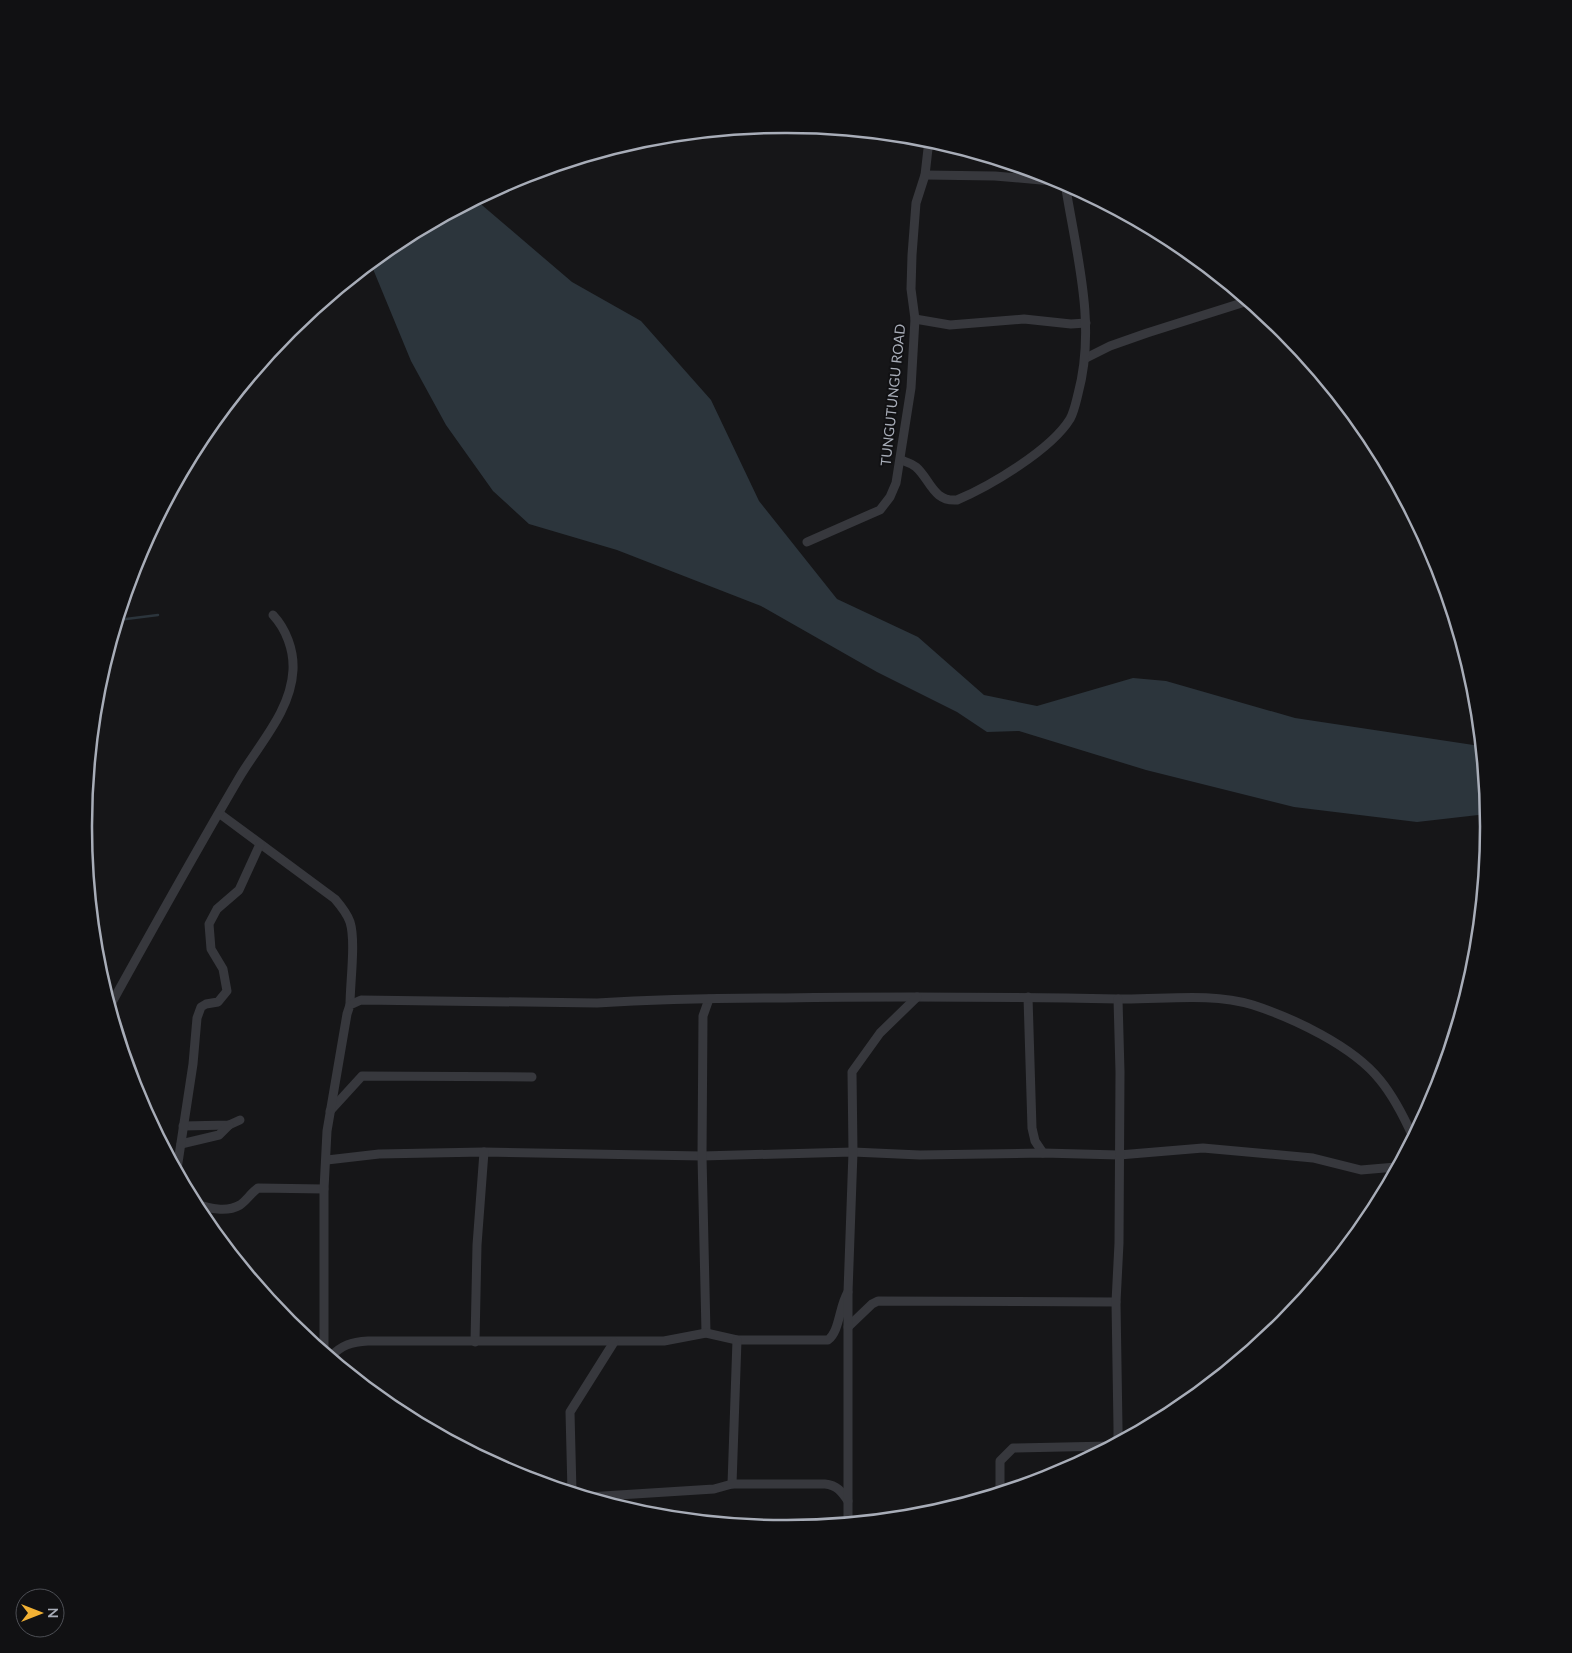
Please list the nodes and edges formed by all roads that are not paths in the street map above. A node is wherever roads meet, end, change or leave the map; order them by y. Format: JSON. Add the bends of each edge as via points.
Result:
{"nodes":[{"id":1,"x":928,"y":148,"type":"edge"},
{"id":2,"x":925,"y":175,"type":"junction"},
{"id":3,"x":1034,"y":179,"type":"edge"},
{"id":4,"x":1066,"y":193,"type":"edge"},
{"id":5,"x":1241,"y":303,"type":"edge"},
{"id":6,"x":915,"y":319,"type":"junction"},
{"id":7,"x":1086,"y":323,"type":"junction"},
{"id":8,"x":1086,"y":358,"type":"junction"},
{"id":9,"x":901,"y":460,"type":"junction"},
{"id":10,"x":807,"y":542,"type":"dead end"},
{"id":11,"x":273,"y":614,"type":"dead end"},
{"id":12,"x":220,"y":814,"type":"junction"},
{"id":13,"x":260,"y":844,"type":"junction"},
{"id":14,"x":917,"y":997,"type":"junction"},
{"id":15,"x":1028,"y":997,"type":"junction"},
{"id":16,"x":709,"y":998,"type":"junction"},
{"id":17,"x":114,"y":999,"type":"edge"},
{"id":18,"x":1118,"y":999,"type":"junction"},
{"id":19,"x":350,"y":1004,"type":"junction"},
{"id":20,"x":532,"y":1077,"type":"dead end"},
{"id":21,"x":330,"y":1112,"type":"junction"},
{"id":22,"x":240,"y":1120,"type":"dead end"},
{"id":23,"x":229,"y":1124,"type":"junction"},
{"id":24,"x":183,"y":1126,"type":"junction"},
{"id":25,"x":1410,"y":1130,"type":"edge"},
{"id":26,"x":181,"y":1144,"type":"junction"},
{"id":27,"x":484,"y":1152,"type":"junction"},
{"id":28,"x":853,"y":1152,"type":"junction"},
{"id":29,"x":1043,"y":1153,"type":"junction"},
{"id":30,"x":1119,"y":1155,"type":"junction"},
{"id":31,"x":702,"y":1156,"type":"junction"},
{"id":32,"x":178,"y":1160,"type":"edge"},
{"id":33,"x":327,"y":1160,"type":"junction"},
{"id":34,"x":1390,"y":1168,"type":"edge"},
{"id":35,"x":324,"y":1189,"type":"junction"},
{"id":36,"x":206,"y":1207,"type":"edge"},
{"id":37,"x":848,"y":1292,"type":"junction"},
{"id":38,"x":1116,"y":1302,"type":"junction"},
{"id":39,"x":848,"y":1327,"type":"junction"},
{"id":40,"x":706,"y":1333,"type":"junction"},
{"id":41,"x":737,"y":1340,"type":"junction"},
{"id":42,"x":474,"y":1342,"type":"junction"},
{"id":43,"x":614,"y":1342,"type":"junction"},
{"id":44,"x":324,"y":1343,"type":"edge"},
{"id":45,"x":334,"y":1352,"type":"edge"},
{"id":46,"x":1118,"y":1435,"type":"edge"},
{"id":47,"x":1096,"y":1446,"type":"edge"},
{"id":48,"x":732,"y":1484,"type":"junction"},
{"id":49,"x":572,"y":1486,"type":"edge"},
{"id":50,"x":1000,"y":1486,"type":"edge"},
{"id":51,"x":604,"y":1495,"type":"edge"},
{"id":52,"x":849,"y":1502,"type":"junction"},
{"id":53,"x":848,"y":1517,"type":"edge"}],
"edges":[{"from":1,"to":2,"type":"street","name":"TUNGUTUNGU ROAD"},
{"from":2,"to":3,"type":"street"},
{"from":2,"to":6,"type":"street","name":"TUNGUTUNGU ROAD","via":[[916,203],[912,255],[911,289]]},
{"from":4,"to":7,"type":"street"},
{"from":5,"to":8,"type":"street","via":[[1110,346]]},
{"from":6,"to":7,"type":"street","via":[[950,325],[1024,319]]},
{"from":6,"to":9,"type":"street","name":"TUNGUTUNGU ROAD","via":[[911,388]]},
{"from":7,"to":8,"type":"street"},
{"from":8,"to":9,"type":"street","via":[[1075,407],[1065,426],[1011,472],[973,494],[956,500],[943,499],[917,468]]},
{"from":9,"to":10,"type":"street","name":"TUNGUTUNGU ROAD","via":[[896,483],[880,510]]},
{"from":11,"to":12,"type":"street","via":[[283,626],[293,671],[276,720]]},
{"from":12,"to":13,"type":"street"},
{"from":12,"to":17,"type":"street"},
{"from":13,"to":19,"type":"street","via":[[335,899],[346,912],[352,939]]},
{"from":13,"to":24,"type":"street","via":[[239,890],[218,909],[209,924],[211,949],[223,969],[227,991],[218,1002],[201,1007],[197,1018]]},
{"from":14,"to":15,"type":"street"},
{"from":14,"to":16,"type":"street"},
{"from":14,"to":28,"type":"street","via":[[880,1033],[852,1072]]},
{"from":15,"to":18,"type":"street"},
{"from":15,"to":29,"type":"street","via":[[1032,1128],[1035,1142]]},
{"from":16,"to":19,"type":"street","via":[[596,1003],[391,999],[361,1000]]},
{"from":16,"to":31,"type":"street","via":[[703,1016]]},
{"from":18,"to":25,"type":"street","via":[[1198,998],[1238,1002],[1296,1022],[1361,1062],[1380,1080]]},
{"from":18,"to":30,"type":"street"},
{"from":19,"to":21,"type":"street"},
{"from":20,"to":21,"type":"street","via":[[362,1076]]},
{"from":21,"to":33,"type":"street"},
{"from":22,"to":23,"type":"street"},
{"from":23,"to":24,"type":"street"},
{"from":23,"to":26,"type":"street","via":[[219,1135]]},
{"from":24,"to":26,"type":"street"},
{"from":26,"to":32,"type":"street"},
{"from":27,"to":31,"type":"street"},
{"from":27,"to":33,"type":"street","via":[[379,1154]]},
{"from":27,"to":42,"type":"street"},
{"from":28,"to":29,"type":"street","via":[[920,1155]]},
{"from":28,"to":31,"type":"street"},
{"from":28,"to":37,"type":"street"},
{"from":29,"to":30,"type":"street"},
{"from":30,"to":34,"type":"street","via":[[1203,1148],[1313,1158],[1361,1170]]},
{"from":30,"to":38,"type":"street"},
{"from":31,"to":40,"type":"street"},
{"from":33,"to":35,"type":"street"},
{"from":35,"to":36,"type":"street","via":[[258,1188],[241,1205],[227,1210]]},
{"from":35,"to":44,"type":"street"},
{"from":37,"to":39,"type":"street"},
{"from":37,"to":41,"type":"street","via":[[834,1333],[828,1340]]},
{"from":38,"to":39,"type":"street","via":[[878,1301]]},
{"from":38,"to":46,"type":"street"},
{"from":39,"to":52,"type":"street"},
{"from":40,"to":41,"type":"street"},
{"from":40,"to":43,"type":"street","via":[[664,1341]]},
{"from":41,"to":48,"type":"street"},
{"from":42,"to":43,"type":"street"},
{"from":42,"to":45,"type":"street","via":[[350,1343]]},
{"from":43,"to":49,"type":"street","via":[[570,1412]]},
{"from":47,"to":50,"type":"street","via":[[1013,1448],[1000,1460]]},
{"from":48,"to":51,"type":"street","via":[[714,1489]]},
{"from":48,"to":52,"type":"street","via":[[830,1484],[840,1490]]},
{"from":52,"to":53,"type":"street"}]}
